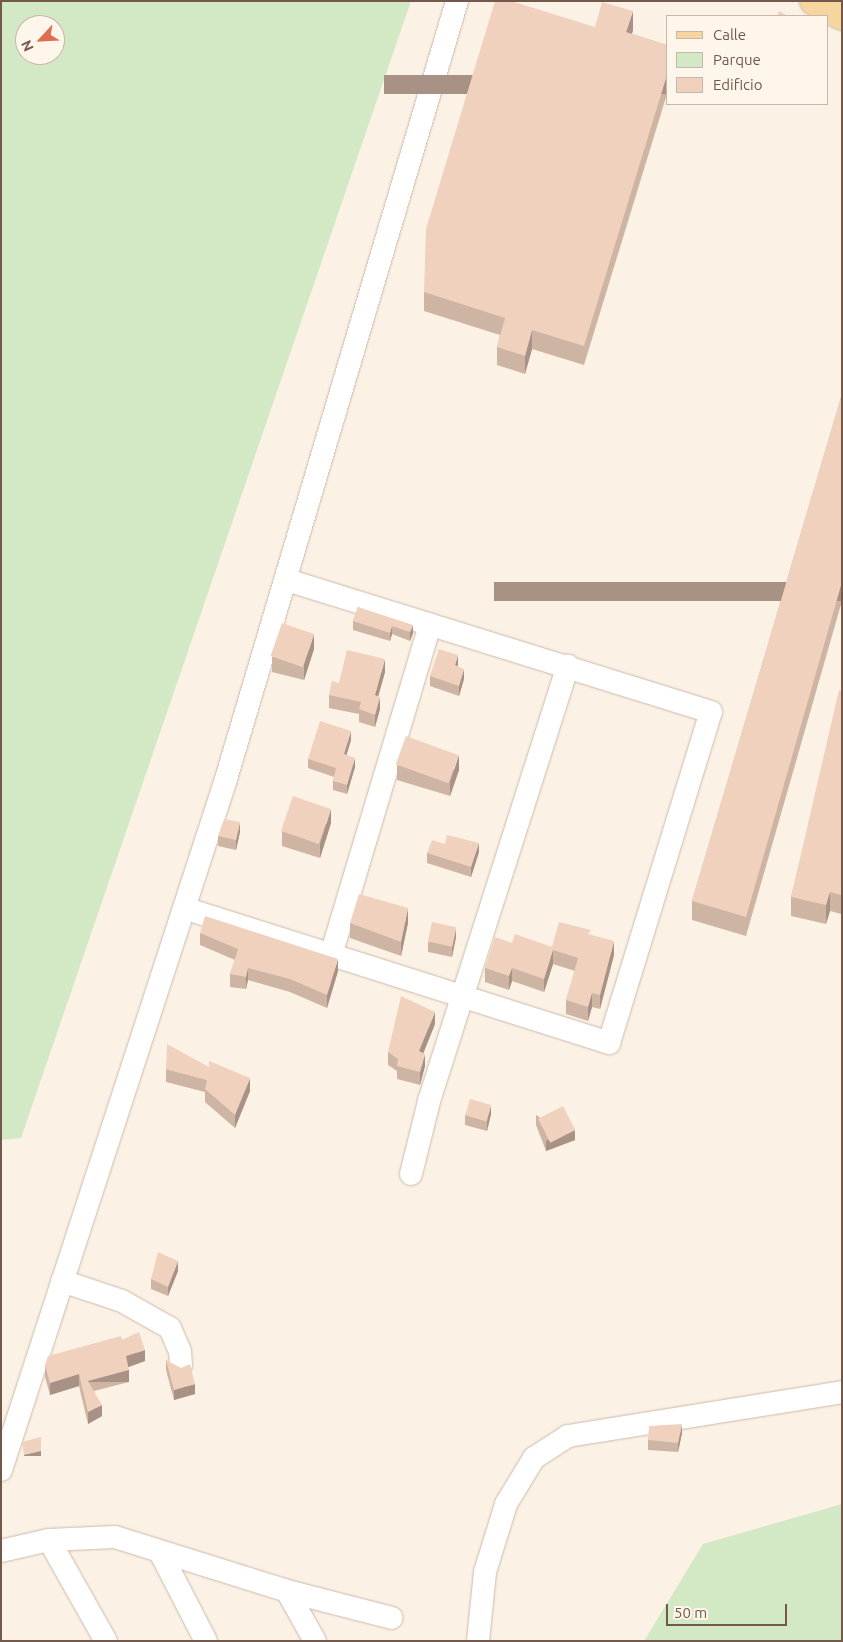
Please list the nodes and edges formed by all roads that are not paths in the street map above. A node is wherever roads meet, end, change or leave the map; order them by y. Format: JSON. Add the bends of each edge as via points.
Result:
{"nodes":[{"id":1,"x":457,"y":1,"type":"edge"},
{"id":2,"x":814,"y":1,"type":"edge"},
{"id":3,"x":842,"y":16,"type":"edge"},
{"id":4,"x":286,"y":580,"type":"junction"},
{"id":5,"x":430,"y":624,"type":"junction"},
{"id":6,"x":568,"y":666,"type":"junction"},
{"id":7,"x":184,"y":908,"type":"junction"},
{"id":8,"x":331,"y":955,"type":"junction"},
{"id":9,"x":465,"y":998,"type":"junction"},
{"id":10,"x":411,"y":1174,"type":"dead end"},
{"id":11,"x":62,"y":1281,"type":"junction"},
{"id":12,"x":181,"y":1365,"type":"dead end"},
{"id":13,"x":842,"y":1392,"type":"edge"},
{"id":14,"x":1,"y":1470,"type":"edge"},
{"id":15,"x":49,"y":1540,"type":"junction"},
{"id":16,"x":160,"y":1552,"type":"junction"},
{"id":17,"x":3,"y":1555,"type":"edge"},
{"id":18,"x":287,"y":1591,"type":"junction"},
{"id":19,"x":392,"y":1618,"type":"dead end"},
{"id":20,"x":106,"y":1641,"type":"edge"},
{"id":21,"x":206,"y":1641,"type":"edge"},
{"id":22,"x":315,"y":1641,"type":"edge"},
{"id":23,"x":478,"y":1641,"type":"edge"}],
"edges":[{"from":1,"to":4,"type":"street"},
{"from":2,"to":3,"type":"main road"},
{"from":4,"to":5,"type":"street"},
{"from":4,"to":7,"type":"street"},
{"from":5,"to":6,"type":"street"},
{"from":5,"to":8,"type":"street"},
{"from":6,"to":9,"type":"street"},
{"from":6,"to":9,"type":"street","via":[[711,712],[609,1043]]},
{"from":7,"to":8,"type":"street"},
{"from":7,"to":11,"type":"street"},
{"from":8,"to":9,"type":"street"},
{"from":9,"to":10,"type":"street","via":[[430,1101]]},
{"from":11,"to":12,"type":"street","via":[[122,1301],[170,1328],[180,1351]]},
{"from":11,"to":14,"type":"street"},
{"from":13,"to":23,"type":"street","via":[[568,1436],[534,1458],[506,1504],[485,1572]]},
{"from":15,"to":16,"type":"street","via":[[109,1536]]},
{"from":15,"to":17,"type":"street"},
{"from":15,"to":20,"type":"street"},
{"from":16,"to":18,"type":"street"},
{"from":16,"to":21,"type":"street"},
{"from":18,"to":19,"type":"street"},
{"from":18,"to":22,"type":"street"}]}
